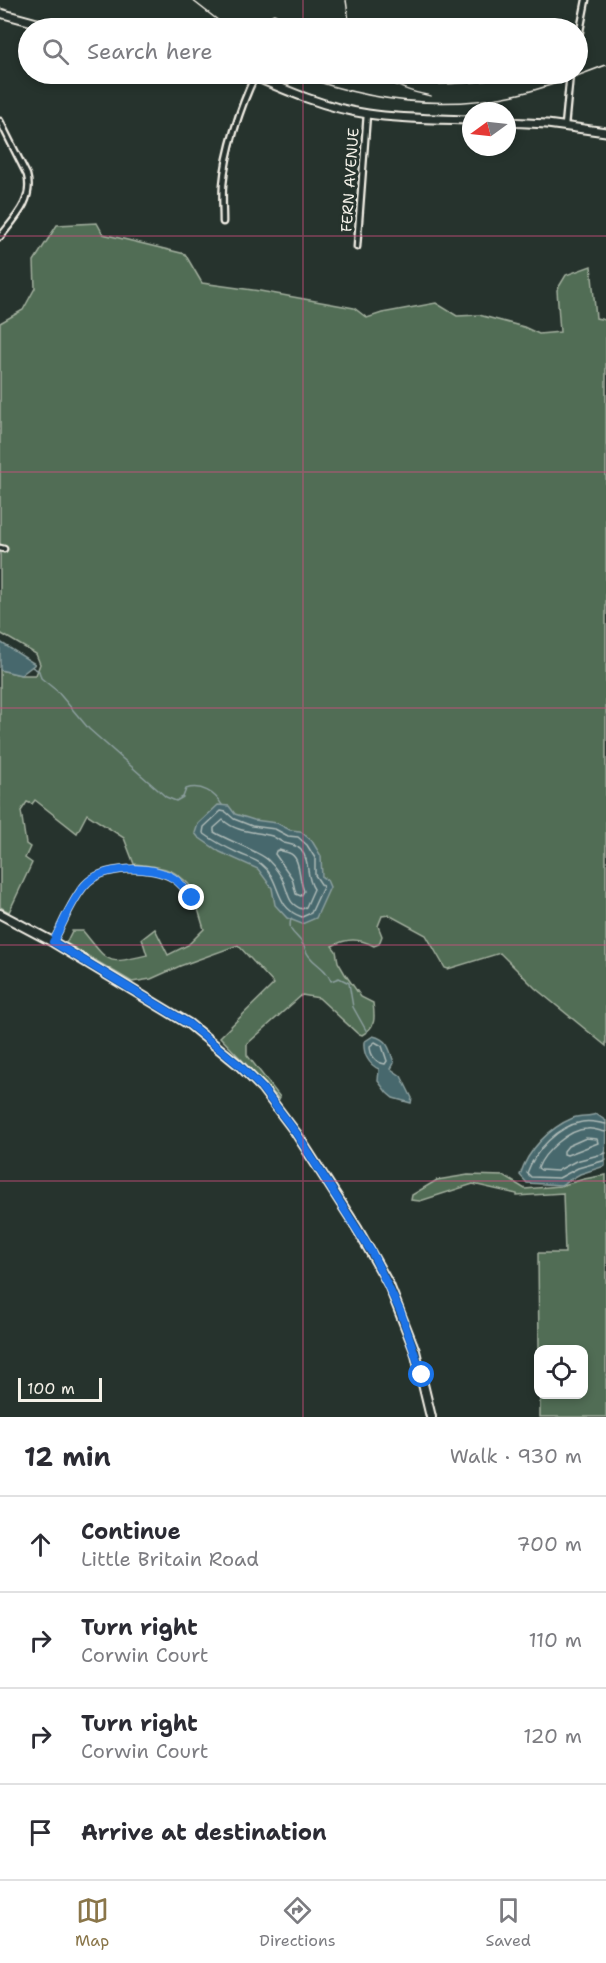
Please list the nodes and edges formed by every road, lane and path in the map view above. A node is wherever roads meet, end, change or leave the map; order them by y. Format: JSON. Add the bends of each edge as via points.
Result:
{"nodes":[{"id":1,"x":586,"y":0,"type":"edge"},
{"id":2,"x":0,"y":13,"type":"edge"},
{"id":3,"x":18,"y":18,"type":"edge"},
{"id":4,"x":582,"y":18,"type":"edge"},
{"id":5,"x":249,"y":84,"type":"edge"},
{"id":6,"x":274,"y":84,"type":"edge"},
{"id":7,"x":569,"y":84,"type":"edge"},
{"id":8,"x":367,"y":114,"type":"junction"},
{"id":9,"x":462,"y":119,"type":"edge"},
{"id":10,"x":0,"y":123,"type":"edge"},
{"id":11,"x":516,"y":123,"type":"edge"},
{"id":12,"x":565,"y":126,"type":"junction"},
{"id":13,"x":606,"y":132,"type":"edge"},
{"id":14,"x":223,"y":222,"type":"dead end"},
{"id":15,"x":0,"y":237,"type":"edge"},
{"id":16,"x":357,"y":247,"type":"dead end"},
{"id":17,"x":192,"y":898,"type":"dead end"},
{"id":18,"x":0,"y":914,"type":"edge"},
{"id":19,"x":53,"y":942,"type":"junction"},
{"id":20,"x":431,"y":1417,"type":"edge"}],
"edges":[{"from":1,"to":4,"type":"street"},
{"from":2,"to":3,"type":"main road"},
{"from":5,"to":14,"type":"street","via":[[227,160]]},
{"from":6,"to":8,"type":"main road","via":[[313,100]]},
{"from":7,"to":12,"type":"street"},
{"from":8,"to":9,"type":"main road"},
{"from":8,"to":16,"type":"street","name":"FERN AVENUE"},
{"from":10,"to":15,"type":"street","via":[[30,183],[26,202]]},
{"from":11,"to":12,"type":"main road"},
{"from":12,"to":13,"type":"main road"},
{"from":17,"to":19,"type":"street","via":[[167,874],[105,871],[85,884]]},
{"from":18,"to":19,"type":"main road"},
{"from":19,"to":20,"type":"main road","via":[[197,1030],[239,1065],[278,1109],[355,1224],[389,1285],[415,1351]]}]}
